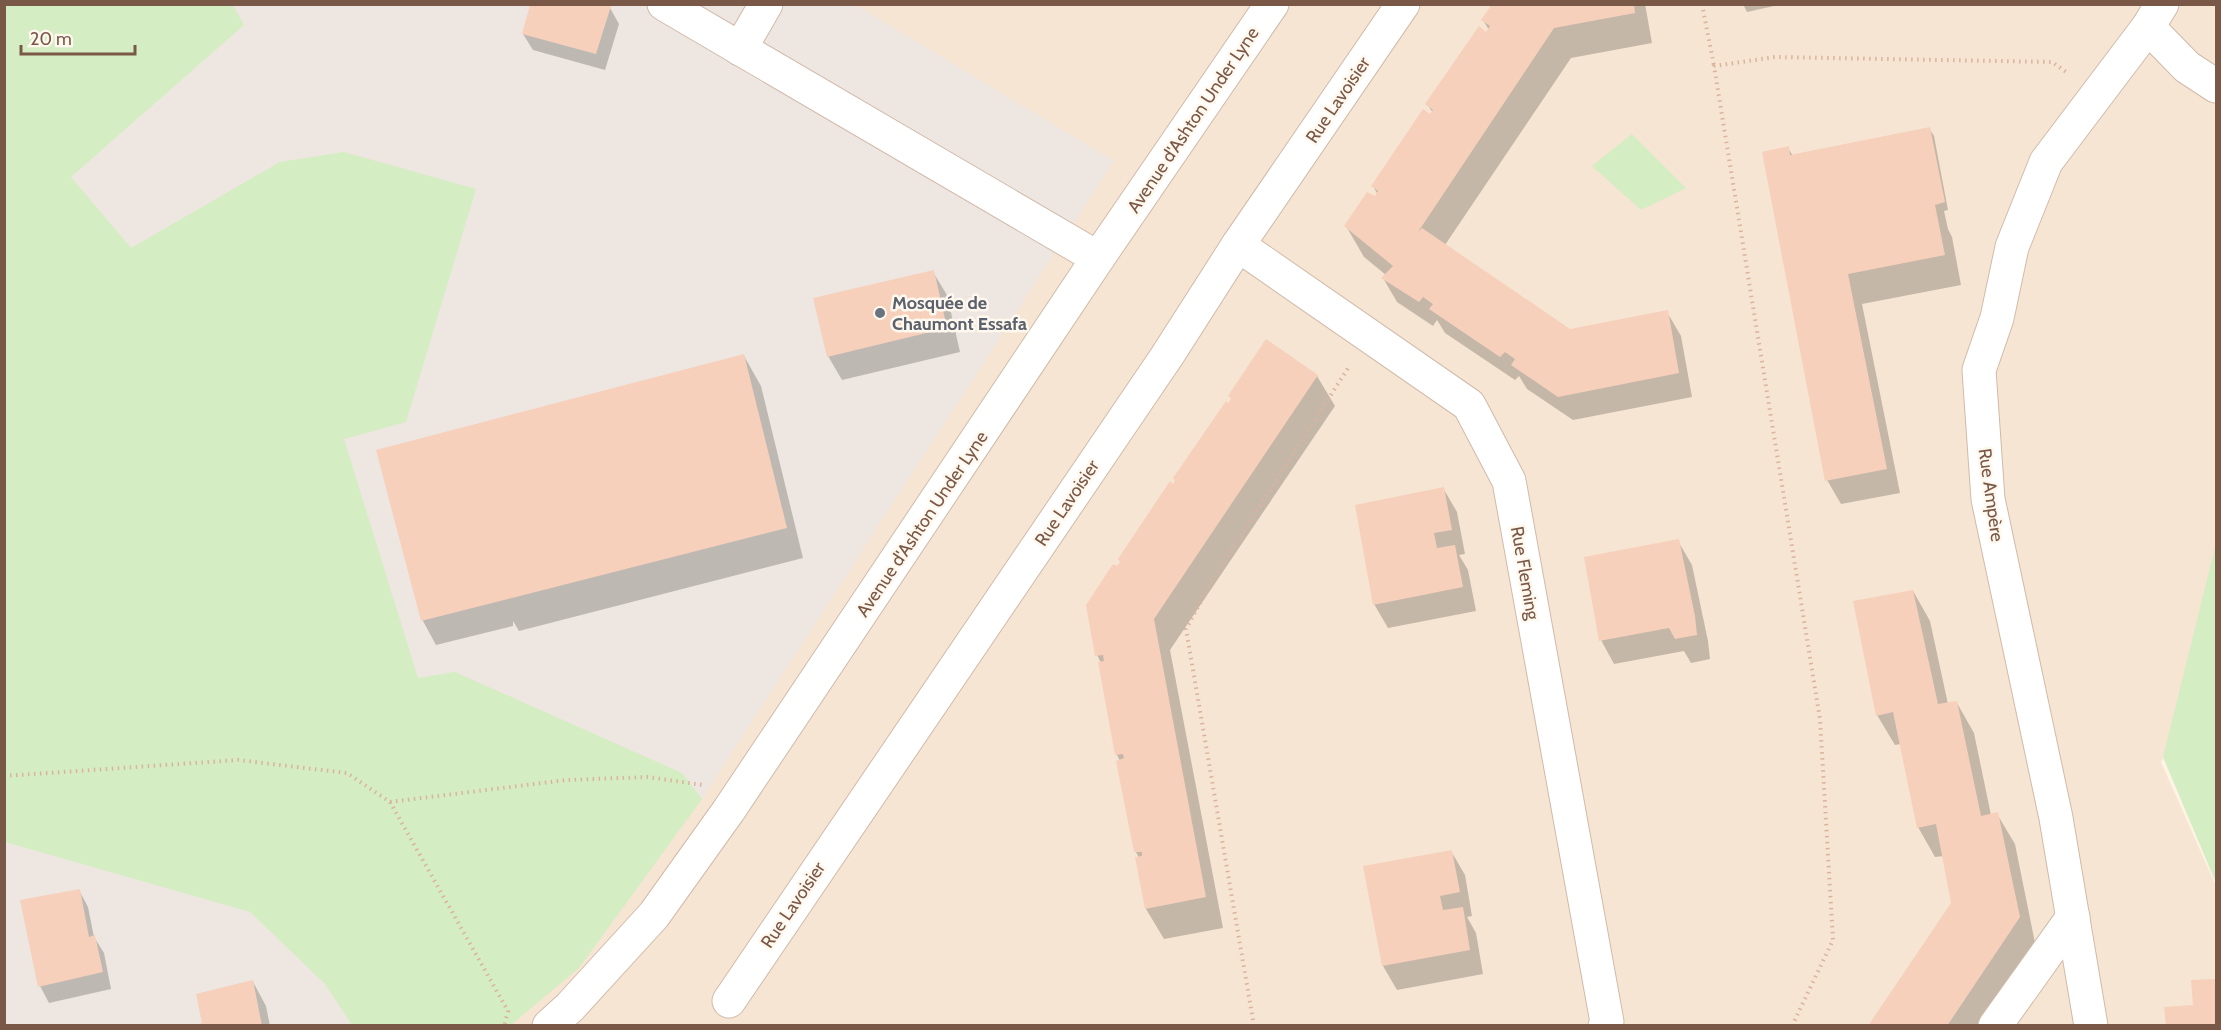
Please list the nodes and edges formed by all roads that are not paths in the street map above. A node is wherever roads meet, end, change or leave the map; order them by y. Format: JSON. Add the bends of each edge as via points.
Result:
{"nodes":[{"id":1,"x":664,"y":4,"type":"edge"},
{"id":2,"x":766,"y":4,"type":"edge"},
{"id":3,"x":1272,"y":4,"type":"edge"},
{"id":4,"x":1403,"y":4,"type":"edge"},
{"id":5,"x":2155,"y":16,"type":"edge"},
{"id":6,"x":740,"y":49,"type":"junction"},
{"id":7,"x":2217,"y":86,"type":"edge"},
{"id":8,"x":1238,"y":245,"type":"junction"},
{"id":9,"x":1098,"y":258,"type":"junction"},
{"id":10,"x":2073,"y":917,"type":"junction"},
{"id":11,"x":729,"y":1001,"type":"dead end"},
{"id":12,"x":569,"y":1019,"type":"edge"},
{"id":13,"x":1605,"y":1026,"type":"edge"},
{"id":14,"x":1995,"y":1026,"type":"edge"},
{"id":15,"x":2091,"y":1026,"type":"edge"}],
"edges":[{"from":1,"to":6,"type":"street"},
{"from":2,"to":6,"type":"street"},
{"from":3,"to":9,"type":"street","name":"Avenue d'Ashton Under Lyne"},
{"from":4,"to":8,"type":"street","name":"Rue Lavoisier"},
{"from":5,"to":7,"type":"street","via":[[2187,67]]},
{"from":5,"to":10,"type":"street","name":"Rue Ampère","via":[[2046,162],[2012,247],[1997,318],[1979,370],[1988,499],[2056,818]]},
{"from":6,"to":9,"type":"street"},
{"from":8,"to":11,"type":"street","name":"Rue Lavoisier","via":[[1167,356]]},
{"from":8,"to":13,"type":"street","name":"Rue Fleming","via":[[1469,405],[1509,481]]},
{"from":9,"to":12,"type":"street","name":"Avenue d'Ashton Under Lyne","via":[[742,792],[654,915]]},
{"from":10,"to":14,"type":"street"},
{"from":10,"to":15,"type":"street","name":"Rue Ampère"}]}
